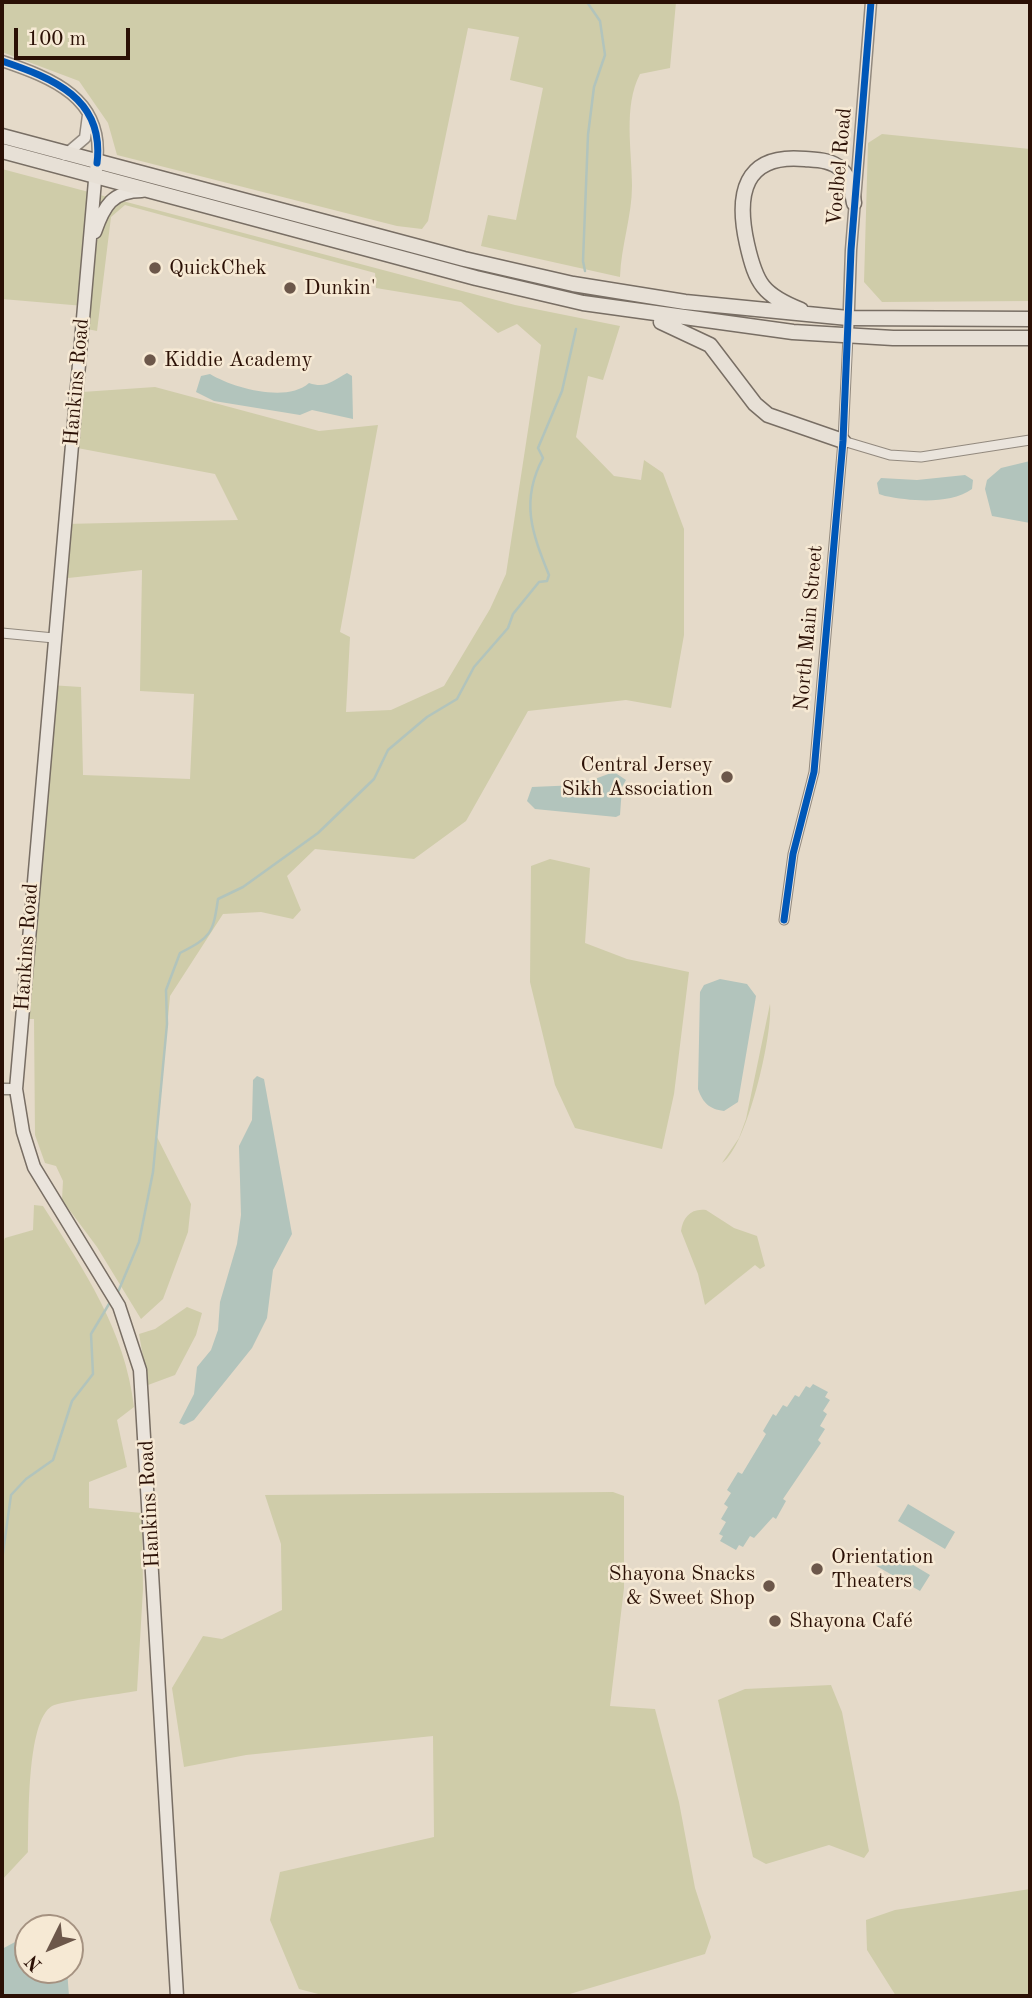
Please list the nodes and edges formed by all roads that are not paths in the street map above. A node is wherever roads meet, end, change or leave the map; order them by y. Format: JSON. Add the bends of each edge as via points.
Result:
{"nodes":[{"id":1,"x":871,"y":2,"type":"edge"},
{"id":2,"x":2,"y":61,"type":"edge"},
{"id":3,"x":88,"y":112,"type":"junction"},
{"id":4,"x":2,"y":136,"type":"edge"},
{"id":5,"x":2,"y":151,"type":"edge"},
{"id":6,"x":65,"y":155,"type":"junction"},
{"id":7,"x":96,"y":169,"type":"junction"},
{"id":8,"x":151,"y":192,"type":"junction"},
{"id":9,"x":855,"y":203,"type":"junction"},
{"id":10,"x":88,"y":256,"type":"junction"},
{"id":11,"x":623,"y":310,"type":"junction"},
{"id":12,"x":816,"y":316,"type":"junction"},
{"id":13,"x":848,"y":318,"type":"junction"},
{"id":14,"x":1030,"y":319,"type":"edge"},
{"id":15,"x":848,"y":336,"type":"junction"},
{"id":16,"x":1030,"y":338,"type":"edge"},
{"id":17,"x":1030,"y":440,"type":"edge"},
{"id":18,"x":843,"y":441,"type":"junction"},
{"id":19,"x":2,"y":633,"type":"edge"},
{"id":20,"x":54,"y":638,"type":"junction"},
{"id":21,"x":784,"y":919,"type":"dead end"},
{"id":22,"x":2,"y":1089,"type":"edge"},
{"id":23,"x":16,"y":1090,"type":"junction"},
{"id":24,"x":177,"y":1996,"type":"edge"}],
"edges":[{"from":1,"to":9,"type":"street","name":"Voelbel Road"},
{"from":2,"to":3,"type":"street","via":[[51,79]]},
{"from":3,"to":6,"type":"street","via":[[85,138]]},
{"from":3,"to":7,"type":"street","via":[[97,139]]},
{"from":4,"to":6,"type":"highway"},
{"from":5,"to":7,"type":"highway"},
{"from":6,"to":7,"type":"highway"},
{"from":7,"to":8,"type":"highway"},
{"from":7,"to":10,"type":"main road","name":"Hankins Road"},
{"from":7,"to":12,"type":"highway","via":[[540,277],[685,302]]},
{"from":8,"to":10,"type":"main road","via":[[127,192],[106,204]]},
{"from":8,"to":11,"type":"highway","via":[[476,278]]},
{"from":9,"to":12,"type":"highway","via":[[849,179],[830,162],[776,159],[747,183],[740,206],[754,274],[774,299]]},
{"from":9,"to":13,"type":"street","name":"Voelbel Road"},
{"from":10,"to":20,"type":"main road","name":"Hankins Road"},
{"from":11,"to":15,"type":"highway"},
{"from":11,"to":18,"type":"highway","via":[[705,341],[768,415]]},
{"from":12,"to":13,"type":"highway"},
{"from":13,"to":14,"type":"highway"},
{"from":13,"to":15,"type":"street","name":"Voelbel Road"},
{"from":15,"to":16,"type":"highway"},
{"from":15,"to":18,"type":"street","name":"North Main Street"},
{"from":17,"to":18,"type":"street","via":[[921,457],[890,456]]},
{"from":18,"to":21,"type":"street","name":"North Main Street","via":[[814,772],[793,854]]},
{"from":19,"to":20,"type":"street"},
{"from":20,"to":23,"type":"main road","name":"Hankins Road"},
{"from":22,"to":23,"type":"street"},
{"from":23,"to":24,"type":"main road","name":"Hankins Road","via":[[34,1167],[119,1306],[140,1370]]}]}
